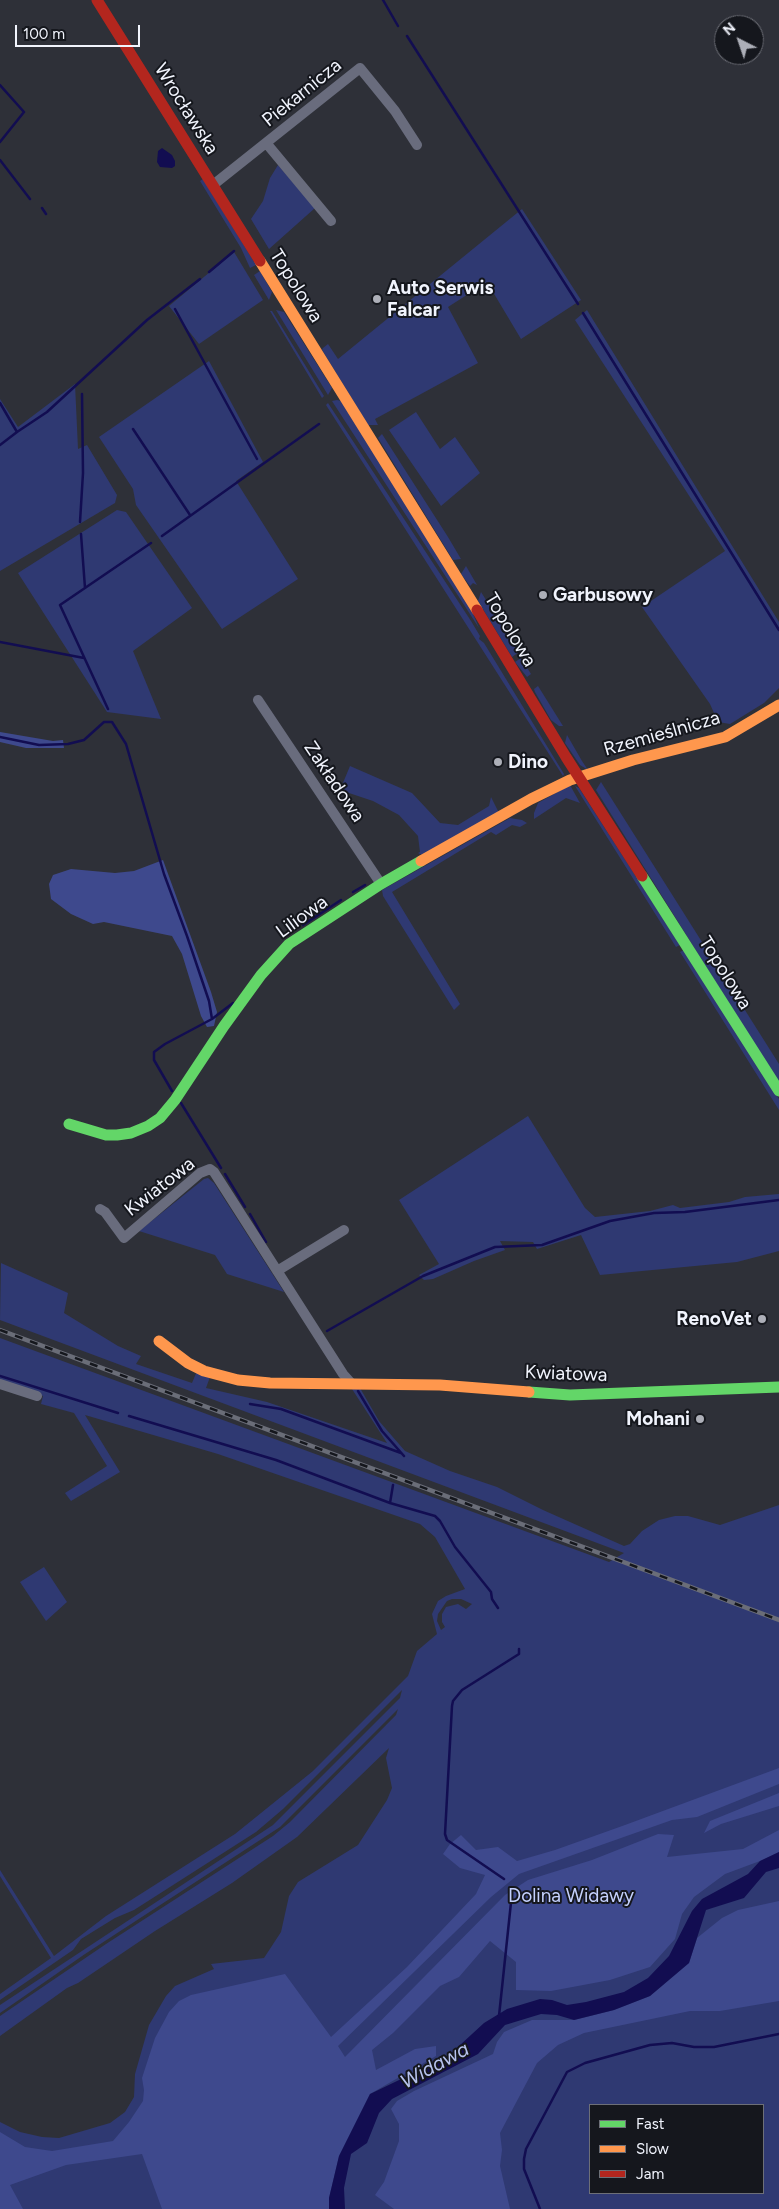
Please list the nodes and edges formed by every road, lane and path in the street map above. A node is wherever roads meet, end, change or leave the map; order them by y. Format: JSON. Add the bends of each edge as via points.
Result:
{"nodes":[{"id":1,"x":97,"y":0,"type":"edge"},
{"id":2,"x":267,"y":144,"type":"junction"},
{"id":3,"x":417,"y":145,"type":"dead end"},
{"id":4,"x":213,"y":186,"type":"junction"},
{"id":5,"x":331,"y":222,"type":"dead end"},
{"id":6,"x":258,"y":700,"type":"dead end"},
{"id":7,"x":779,"y":705,"type":"edge"},
{"id":8,"x":579,"y":777,"type":"junction"},
{"id":9,"x":382,"y":884,"type":"junction"},
{"id":10,"x":779,"y":1091,"type":"edge"},
{"id":11,"x":69,"y":1124,"type":"dead end"},
{"id":12,"x":100,"y":1209,"type":"dead end"},
{"id":13,"x":344,"y":1230,"type":"dead end"},
{"id":14,"x":277,"y":1271,"type":"junction"},
{"id":15,"x":159,"y":1342,"type":"dead end"},
{"id":16,"x":0,"y":1384,"type":"edge"},
{"id":17,"x":352,"y":1384,"type":"junction"},
{"id":18,"x":779,"y":1387,"type":"edge"},
{"id":19,"x":38,"y":1396,"type":"dead end"}],
"edges":[{"from":1,"to":4,"type":"street","name":"Wrocławska"},
{"from":2,"to":3,"type":"street","name":"Piekarnicza","via":[[360,68]]},
{"from":2,"to":4,"type":"street","name":"Piekarnicza"},
{"from":2,"to":5,"type":"street","name":"Piekarnicza"},
{"from":4,"to":8,"type":"street","name":"Topolowa","via":[[452,567]]},
{"from":6,"to":9,"type":"street","name":"Zakładowa"},
{"from":7,"to":8,"type":"street","name":"Rzemieślnicza","via":[[725,737]]},
{"from":8,"to":9,"type":"street","name":"Liliowa","via":[[531,799]]},
{"from":8,"to":10,"type":"street","name":"Topolowa"},
{"from":9,"to":11,"type":"street","name":"Liliowa","via":[[289,944],[224,1026],[160,1118],[131,1133],[106,1135]]},
{"from":12,"to":14,"type":"street","name":"Kwiatowa","via":[[124,1238],[200,1173],[210,1169],[219,1178]]},
{"from":13,"to":14,"type":"street"},
{"from":14,"to":17,"type":"street","name":"Kwiatowa"},
{"from":15,"to":17,"type":"street","name":"Kwiatowa","via":[[188,1363],[222,1376],[270,1383]]},
{"from":16,"to":19,"type":"street"},
{"from":17,"to":18,"type":"street","name":"Kwiatowa","via":[[479,1387],[570,1395]]}]}
